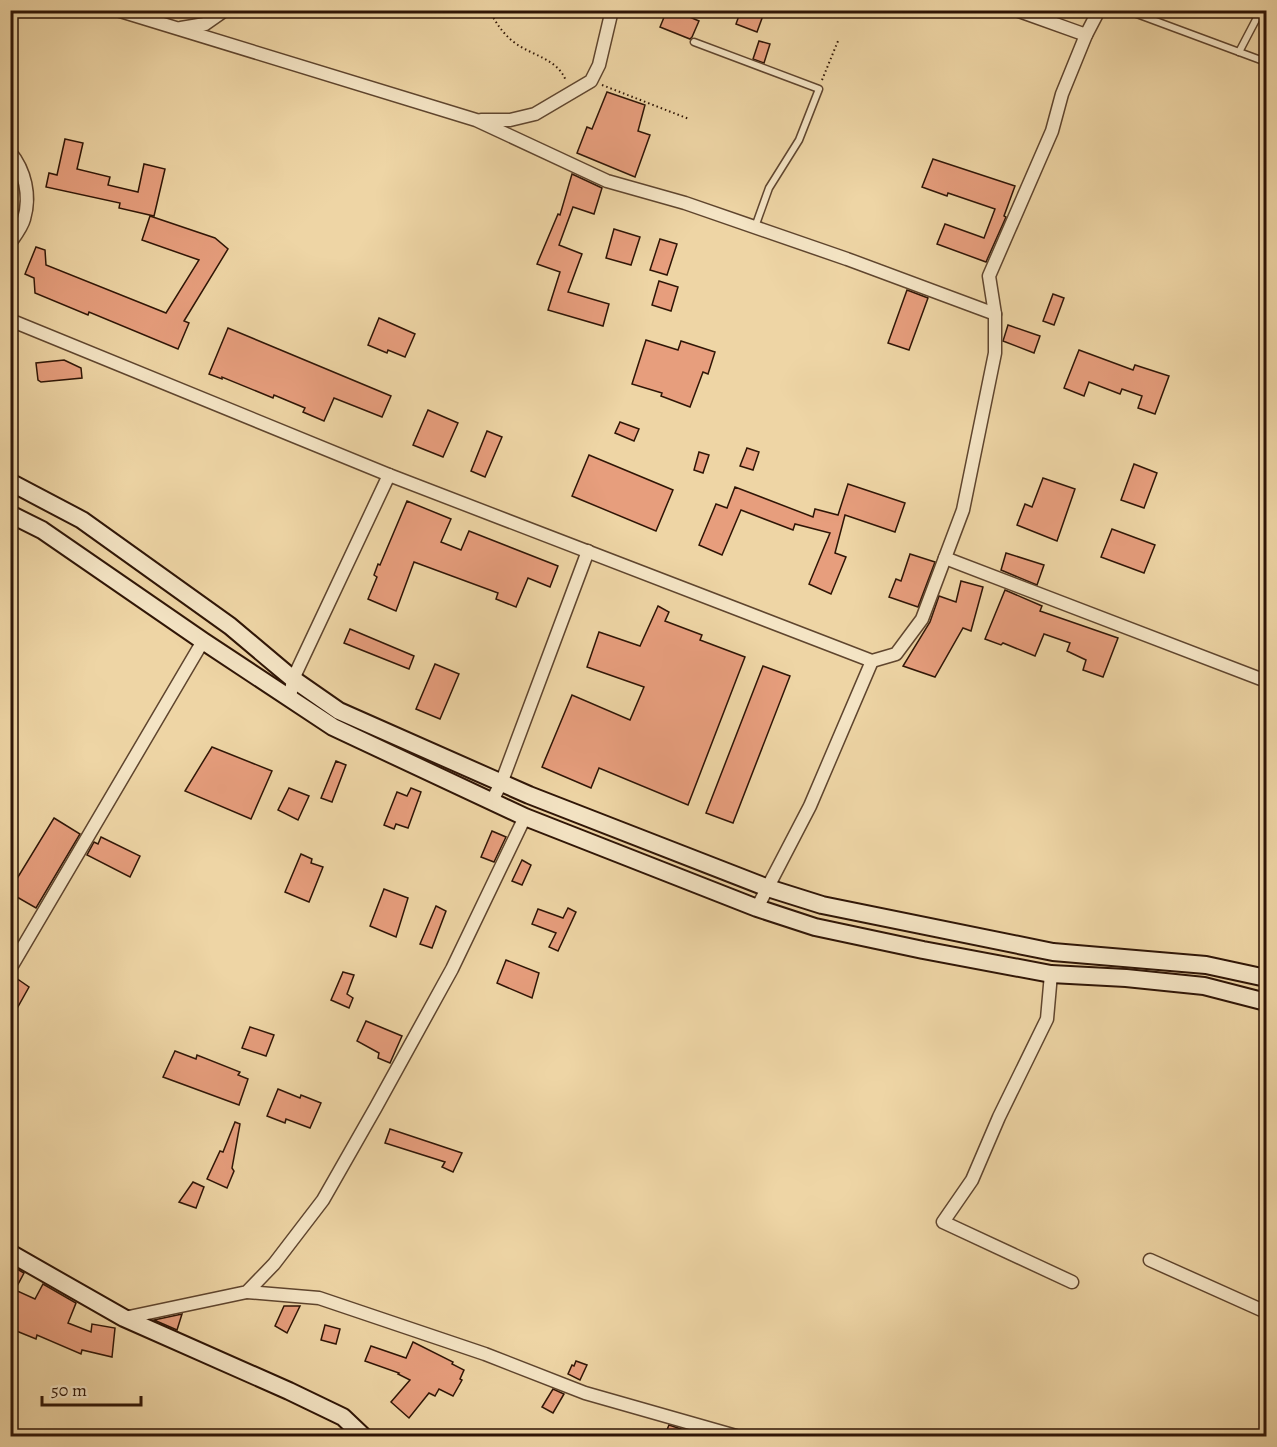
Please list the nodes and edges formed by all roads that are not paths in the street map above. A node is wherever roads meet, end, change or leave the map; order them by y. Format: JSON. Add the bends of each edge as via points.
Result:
{"nodes":[{"id":1,"x":117,"y":10,"type":"edge"},
{"id":2,"x":225,"y":10,"type":"edge"},
{"id":3,"x":612,"y":10,"type":"edge"},
{"id":4,"x":1016,"y":10,"type":"edge"},
{"id":5,"x":1099,"y":10,"type":"edge"},
{"id":6,"x":1126,"y":10,"type":"edge"},
{"id":7,"x":1224,"y":10,"type":"edge"},
{"id":8,"x":1230,"y":10,"type":"edge"},
{"id":9,"x":1261,"y":10,"type":"edge"},
{"id":10,"x":176,"y":28,"type":"junction"},
{"id":11,"x":1086,"y":35,"type":"junction"},
{"id":12,"x":694,"y":42,"type":"dead end"},
{"id":13,"x":1239,"y":52,"type":"junction"},
{"id":14,"x":1266,"y":62,"type":"edge"},
{"id":15,"x":476,"y":120,"type":"junction"},
{"id":16,"x":10,"y":152,"type":"edge"},
{"id":17,"x":756,"y":227,"type":"junction"},
{"id":18,"x":10,"y":243,"type":"edge"},
{"id":19,"x":995,"y":314,"type":"junction"},
{"id":20,"x":10,"y":320,"type":"edge"},
{"id":21,"x":389,"y":475,"type":"junction"},
{"id":22,"x":10,"y":482,"type":"edge"},
{"id":23,"x":10,"y":514,"type":"edge"},
{"id":24,"x":588,"y":552,"type":"junction"},
{"id":25,"x":945,"y":558,"type":"junction"},
{"id":26,"x":203,"y":641,"type":"junction"},
{"id":27,"x":872,"y":661,"type":"junction"},
{"id":28,"x":293,"y":679,"type":"junction"},
{"id":29,"x":1266,"y":681,"type":"edge"},
{"id":30,"x":290,"y":698,"type":"junction"},
{"id":31,"x":502,"y":781,"type":"junction"},
{"id":32,"x":492,"y":801,"type":"junction"},
{"id":33,"x":525,"y":817,"type":"junction"},
{"id":34,"x":768,"y":888,"type":"junction"},
{"id":35,"x":822,"y":905,"type":"junction"},
{"id":36,"x":757,"y":908,"type":"junction"},
{"id":37,"x":815,"y":927,"type":"junction"},
{"id":38,"x":1053,"y":952,"type":"junction"},
{"id":39,"x":10,"y":969,"type":"edge"},
{"id":40,"x":1051,"y":974,"type":"junction"},
{"id":41,"x":1266,"y":976,"type":"edge"},
{"id":42,"x":1266,"y":1002,"type":"edge"},
{"id":43,"x":10,"y":1253,"type":"edge"},
{"id":44,"x":1150,"y":1260,"type":"dead end"},
{"id":45,"x":1072,"y":1282,"type":"dead end"},
{"id":46,"x":247,"y":1292,"type":"junction"},
{"id":47,"x":1266,"y":1312,"type":"edge"},
{"id":48,"x":124,"y":1318,"type":"junction"},
{"id":49,"x":363,"y":1437,"type":"edge"},
{"id":50,"x":736,"y":1437,"type":"edge"}],
"edges":[{"from":1,"to":10,"type":"street"},
{"from":2,"to":10,"type":"street","via":[[205,24]]},
{"from":3,"to":15,"type":"street","via":[[591,81],[535,114],[510,120]]},
{"from":4,"to":11,"type":"street"},
{"from":5,"to":11,"type":"street"},
{"from":6,"to":13,"type":"lane"},
{"from":7,"to":8,"type":"lane"},
{"from":9,"to":13,"type":"lane"},
{"from":10,"to":15,"type":"street"},
{"from":11,"to":19,"type":"street","via":[[1052,131],[989,276]]},
{"from":12,"to":17,"type":"lane","via":[[819,89],[800,140],[769,188]]},
{"from":13,"to":14,"type":"lane"},
{"from":15,"to":17,"type":"street","via":[[608,181]]},
{"from":16,"to":18,"type":"street","via":[[19,163],[27,191],[24,219]]},
{"from":17,"to":19,"type":"street"},
{"from":19,"to":25,"type":"street","via":[[995,353],[963,510]]},
{"from":20,"to":21,"type":"street"},
{"from":21,"to":24,"type":"street"},
{"from":21,"to":28,"type":"street"},
{"from":22,"to":28,"type":"main road","via":[[82,520],[230,626]]},
{"from":23,"to":26,"type":"main road","via":[[42,530]]},
{"from":24,"to":27,"type":"street"},
{"from":24,"to":31,"type":"street"},
{"from":25,"to":27,"type":"street","via":[[921,619],[896,654]]},
{"from":25,"to":29,"type":"street"},
{"from":26,"to":30,"type":"main road"},
{"from":26,"to":39,"type":"street"},
{"from":27,"to":34,"type":"street","via":[[810,806]]},
{"from":28,"to":30,"type":"street"},
{"from":28,"to":31,"type":"main road","via":[[339,711]]},
{"from":30,"to":32,"type":"main road","via":[[333,727]]},
{"from":31,"to":32,"type":"street"},
{"from":31,"to":34,"type":"main road"},
{"from":32,"to":33,"type":"main road"},
{"from":33,"to":36,"type":"main road"},
{"from":33,"to":46,"type":"street","via":[[452,969],[323,1200]]},
{"from":34,"to":35,"type":"main road"},
{"from":34,"to":36,"type":"street"},
{"from":35,"to":37,"type":"main road"},
{"from":35,"to":38,"type":"main road"},
{"from":36,"to":37,"type":"main road"},
{"from":37,"to":40,"type":"main road"},
{"from":38,"to":40,"type":"main road"},
{"from":38,"to":41,"type":"main road","via":[[1206,965]]},
{"from":40,"to":42,"type":"main road","via":[[1204,986]]},
{"from":40,"to":45,"type":"street","via":[[1047,1019],[972,1180],[943,1222]]},
{"from":43,"to":48,"type":"main road"},
{"from":44,"to":47,"type":"street"},
{"from":46,"to":48,"type":"street"},
{"from":46,"to":50,"type":"street","via":[[319,1298],[485,1354],[585,1393]]},
{"from":48,"to":49,"type":"main road","via":[[343,1417]]}]}
